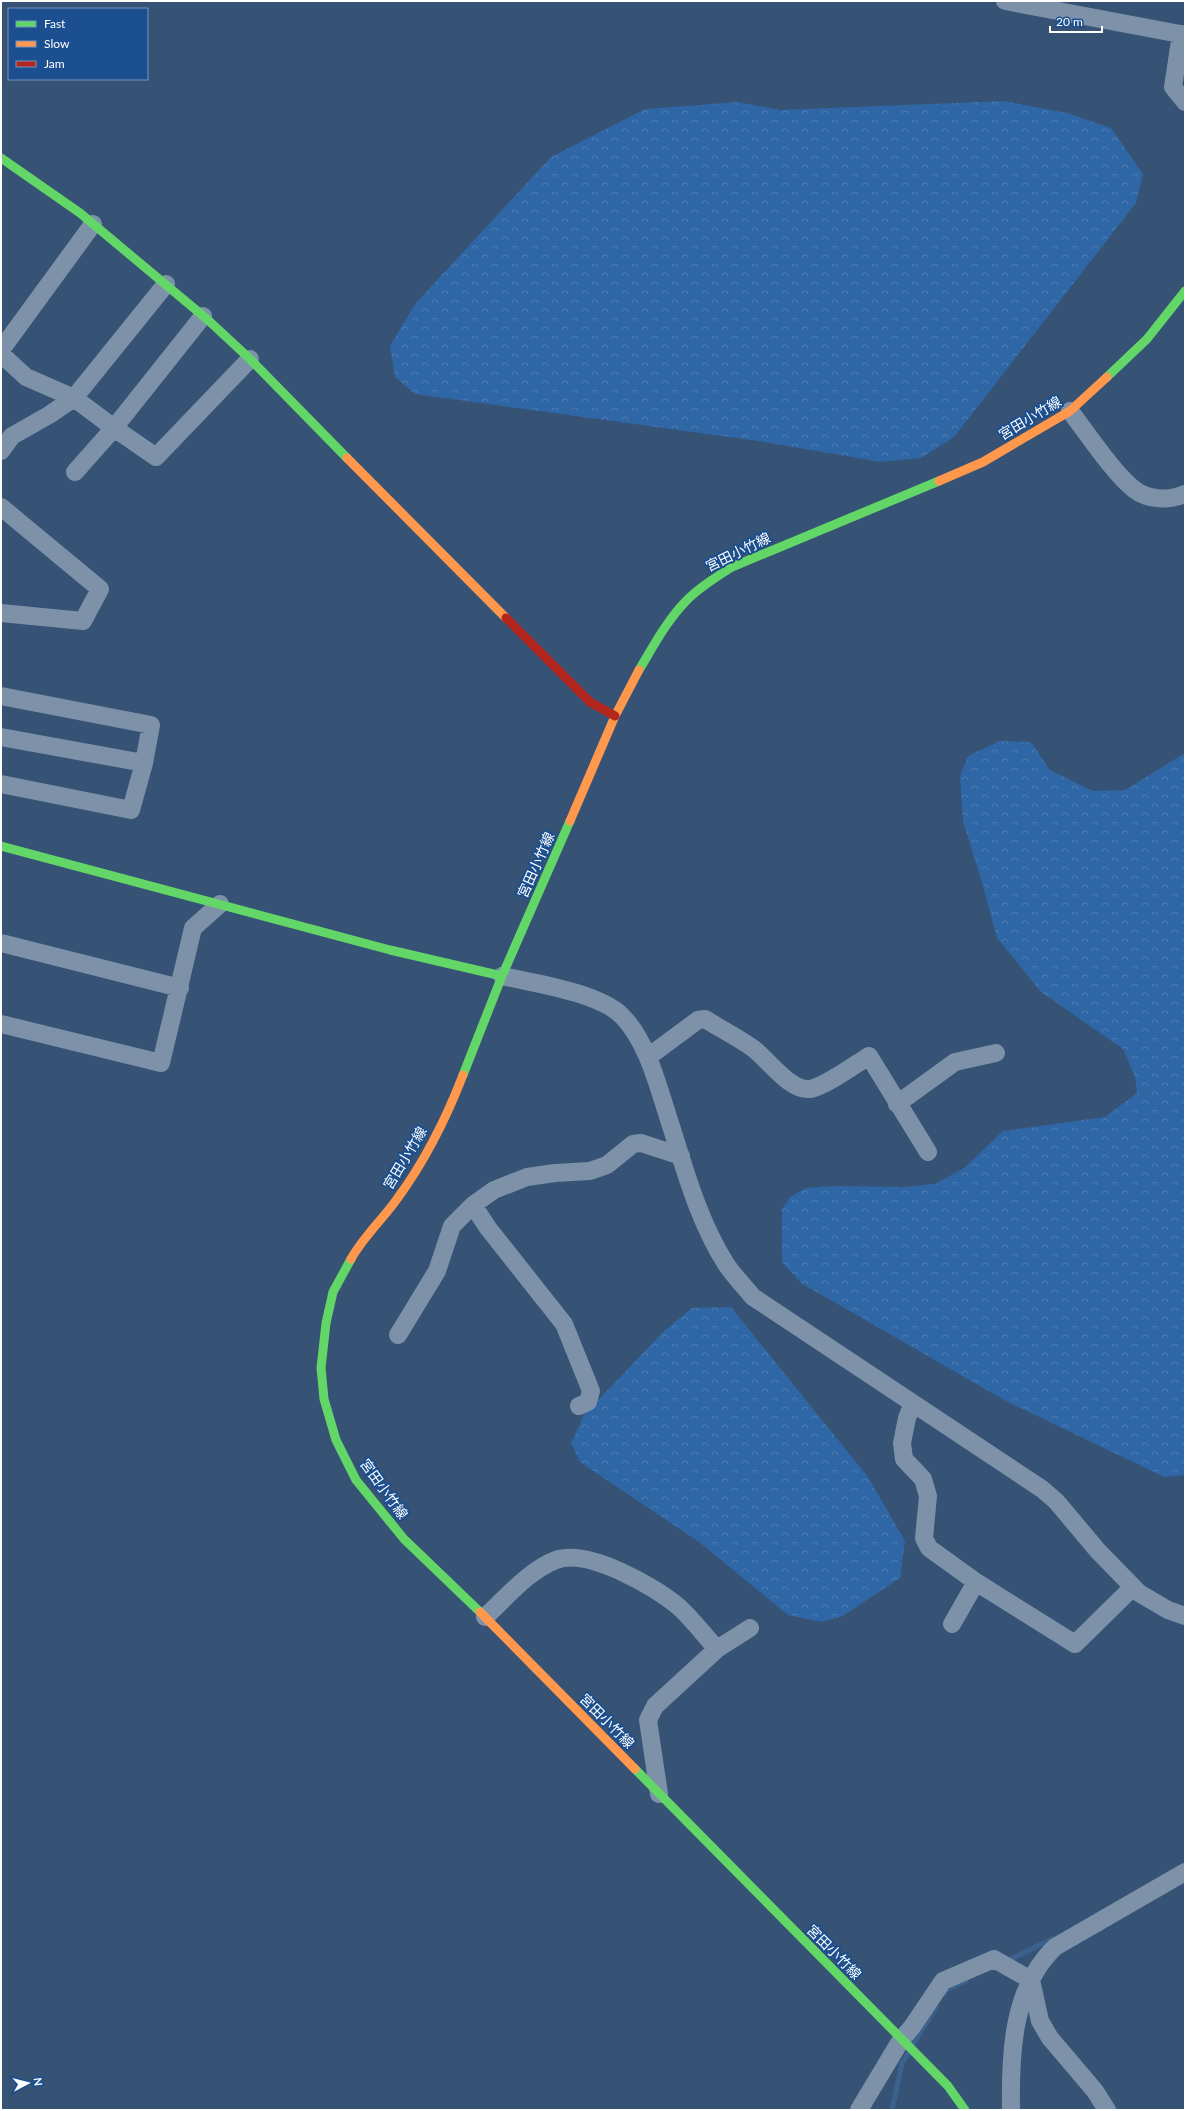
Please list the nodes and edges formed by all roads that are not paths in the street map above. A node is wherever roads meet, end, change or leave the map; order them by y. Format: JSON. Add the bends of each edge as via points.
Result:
{"nodes":[{"id":1,"x":1005,"y":1,"type":"edge"},
{"id":2,"x":1183,"y":35,"type":"edge"},
{"id":3,"x":1185,"y":102,"type":"edge"},
{"id":4,"x":3,"y":164,"type":"edge"},
{"id":5,"x":94,"y":224,"type":"junction"},
{"id":6,"x":166,"y":284,"type":"junction"},
{"id":7,"x":1183,"y":296,"type":"edge"},
{"id":8,"x":203,"y":316,"type":"junction"},
{"id":9,"x":1,"y":350,"type":"edge"},
{"id":10,"x":1,"y":354,"type":"edge"},
{"id":11,"x":250,"y":358,"type":"junction"},
{"id":12,"x":74,"y":398,"type":"junction"},
{"id":13,"x":1070,"y":411,"type":"junction"},
{"id":14,"x":114,"y":428,"type":"junction"},
{"id":15,"x":1,"y":451,"type":"edge"},
{"id":16,"x":75,"y":472,"type":"dead end"},
{"id":17,"x":1185,"y":494,"type":"edge"},
{"id":18,"x":1,"y":506,"type":"edge"},
{"id":19,"x":1,"y":613,"type":"edge"},
{"id":20,"x":1,"y":696,"type":"edge"},
{"id":21,"x":615,"y":716,"type":"junction"},
{"id":22,"x":1,"y":737,"type":"edge"},
{"id":23,"x":144,"y":763,"type":"junction"},
{"id":24,"x":1,"y":784,"type":"edge"},
{"id":25,"x":1,"y":846,"type":"edge"},
{"id":26,"x":220,"y":904,"type":"junction"},
{"id":27,"x":1,"y":944,"type":"edge"},
{"id":28,"x":502,"y":976,"type":"junction"},
{"id":29,"x":180,"y":988,"type":"junction"},
{"id":30,"x":1,"y":1024,"type":"edge"},
{"id":31,"x":996,"y":1053,"type":"dead end"},
{"id":32,"x":648,"y":1057,"type":"junction"},
{"id":33,"x":897,"y":1104,"type":"junction"},
{"id":34,"x":928,"y":1152,"type":"dead end"},
{"id":35,"x":680,"y":1156,"type":"junction"},
{"id":36,"x":473,"y":1205,"type":"junction"},
{"id":37,"x":398,"y":1335,"type":"dead end"},
{"id":38,"x":913,"y":1403,"type":"junction"},
{"id":39,"x":579,"y":1406,"type":"dead end"},
{"id":40,"x":976,"y":1582,"type":"junction"},
{"id":41,"x":1133,"y":1587,"type":"junction"},
{"id":42,"x":1185,"y":1616,"type":"edge"},
{"id":43,"x":485,"y":1617,"type":"junction"},
{"id":44,"x":952,"y":1624,"type":"dead end"},
{"id":45,"x":750,"y":1628,"type":"dead end"},
{"id":46,"x":717,"y":1649,"type":"junction"},
{"id":47,"x":659,"y":1794,"type":"junction"},
{"id":48,"x":1185,"y":1872,"type":"edge"},
{"id":49,"x":1031,"y":1980,"type":"junction"},
{"id":50,"x":901,"y":2040,"type":"junction"},
{"id":51,"x":859,"y":2110,"type":"edge"},
{"id":52,"x":965,"y":2110,"type":"edge"},
{"id":53,"x":1011,"y":2110,"type":"edge"},
{"id":54,"x":1107,"y":2110,"type":"edge"}],
"edges":[{"from":1,"to":2,"type":"street"},
{"from":2,"to":3,"type":"street","via":[[1173,87]]},
{"from":4,"to":5,"type":"main road"},
{"from":5,"to":6,"type":"main road"},
{"from":5,"to":9,"type":"street"},
{"from":6,"to":8,"type":"main road"},
{"from":6,"to":12,"type":"street"},
{"from":7,"to":13,"type":"main road","name":"宮田小竹線","via":[[1147,339]]},
{"from":8,"to":11,"type":"main road"},
{"from":8,"to":14,"type":"street"},
{"from":10,"to":12,"type":"street","via":[[26,377]]},
{"from":11,"to":14,"type":"street","via":[[156,457]]},
{"from":11,"to":21,"type":"main road","via":[[530,644],[590,702]]},
{"from":12,"to":14,"type":"street"},
{"from":12,"to":15,"type":"street","via":[[12,436]]},
{"from":13,"to":17,"type":"street","via":[[1120,476],[1135,490],[1148,496],[1164,498]]},
{"from":13,"to":21,"type":"main road","name":"宮田小竹線","via":[[983,462],[732,567],[706,584],[686,601],[664,630],[638,671]]},
{"from":14,"to":16,"type":"street"},
{"from":18,"to":19,"type":"street","via":[[100,589],[83,620]]},
{"from":20,"to":23,"type":"street","via":[[151,725]]},
{"from":21,"to":28,"type":"main road","name":"宮田小竹線"},
{"from":22,"to":23,"type":"street"},
{"from":23,"to":24,"type":"street","via":[[131,810]]},
{"from":25,"to":26,"type":"main road"},
{"from":26,"to":28,"type":"main road","via":[[390,950]]},
{"from":26,"to":29,"type":"street","via":[[193,928]]},
{"from":27,"to":29,"type":"street"},
{"from":28,"to":32,"type":"street","via":[[572,992],[602,1004],[622,1016]]},
{"from":28,"to":43,"type":"main road","name":"宮田小竹線","via":[[451,1105],[426,1155],[398,1198],[353,1256],[333,1292],[326,1323],[321,1368],[324,1399],[336,1440],[356,1480],[404,1539]]},
{"from":29,"to":30,"type":"street","via":[[161,1063]]},
{"from":31,"to":33,"type":"street","via":[[955,1062]]},
{"from":32,"to":33,"type":"street","via":[[698,1020],[705,1019],[754,1050],[788,1080],[801,1087],[811,1089],[823,1084],[869,1056]]},
{"from":32,"to":35,"type":"street"},
{"from":33,"to":34,"type":"street"},
{"from":35,"to":36,"type":"street","via":[[641,1143],[633,1144],[607,1165],[590,1172],[527,1177],[494,1190]]},
{"from":35,"to":38,"type":"street","via":[[712,1239],[726,1265],[753,1296]]},
{"from":36,"to":37,"type":"street","via":[[452,1226],[438,1271]]},
{"from":36,"to":39,"type":"street","via":[[488,1228],[564,1324],[591,1391],[588,1402]]},
{"from":38,"to":40,"type":"street","via":[[902,1443],[904,1459],[923,1479],[928,1496],[924,1538],[929,1548]]},
{"from":38,"to":41,"type":"street","via":[[1042,1489],[1056,1501],[1098,1551]]},
{"from":40,"to":41,"type":"street","via":[[1075,1644]]},
{"from":40,"to":44,"type":"street"},
{"from":41,"to":42,"type":"street","via":[[1168,1610]]},
{"from":43,"to":46,"type":"street","via":[[538,1570],[557,1560],[576,1557],[642,1581],[680,1608]]},
{"from":43,"to":47,"type":"main road","name":"宮田小竹線"},
{"from":45,"to":46,"type":"street"},
{"from":46,"to":47,"type":"street","via":[[655,1706],[648,1720]]},
{"from":47,"to":50,"type":"main road","name":"宮田小竹線"},
{"from":48,"to":49,"type":"street","via":[[1055,1947],[1043,1959]]},
{"from":49,"to":50,"type":"street","via":[[994,1959],[943,1981]]},
{"from":49,"to":53,"type":"street","via":[[1020,2009],[1014,2037],[1010,2074]]},
{"from":49,"to":54,"type":"street","via":[[1040,2021],[1050,2038],[1095,2091]]},
{"from":50,"to":51,"type":"street"},
{"from":50,"to":52,"type":"main road","name":"宮田小竹線","via":[[948,2086]]}]}
